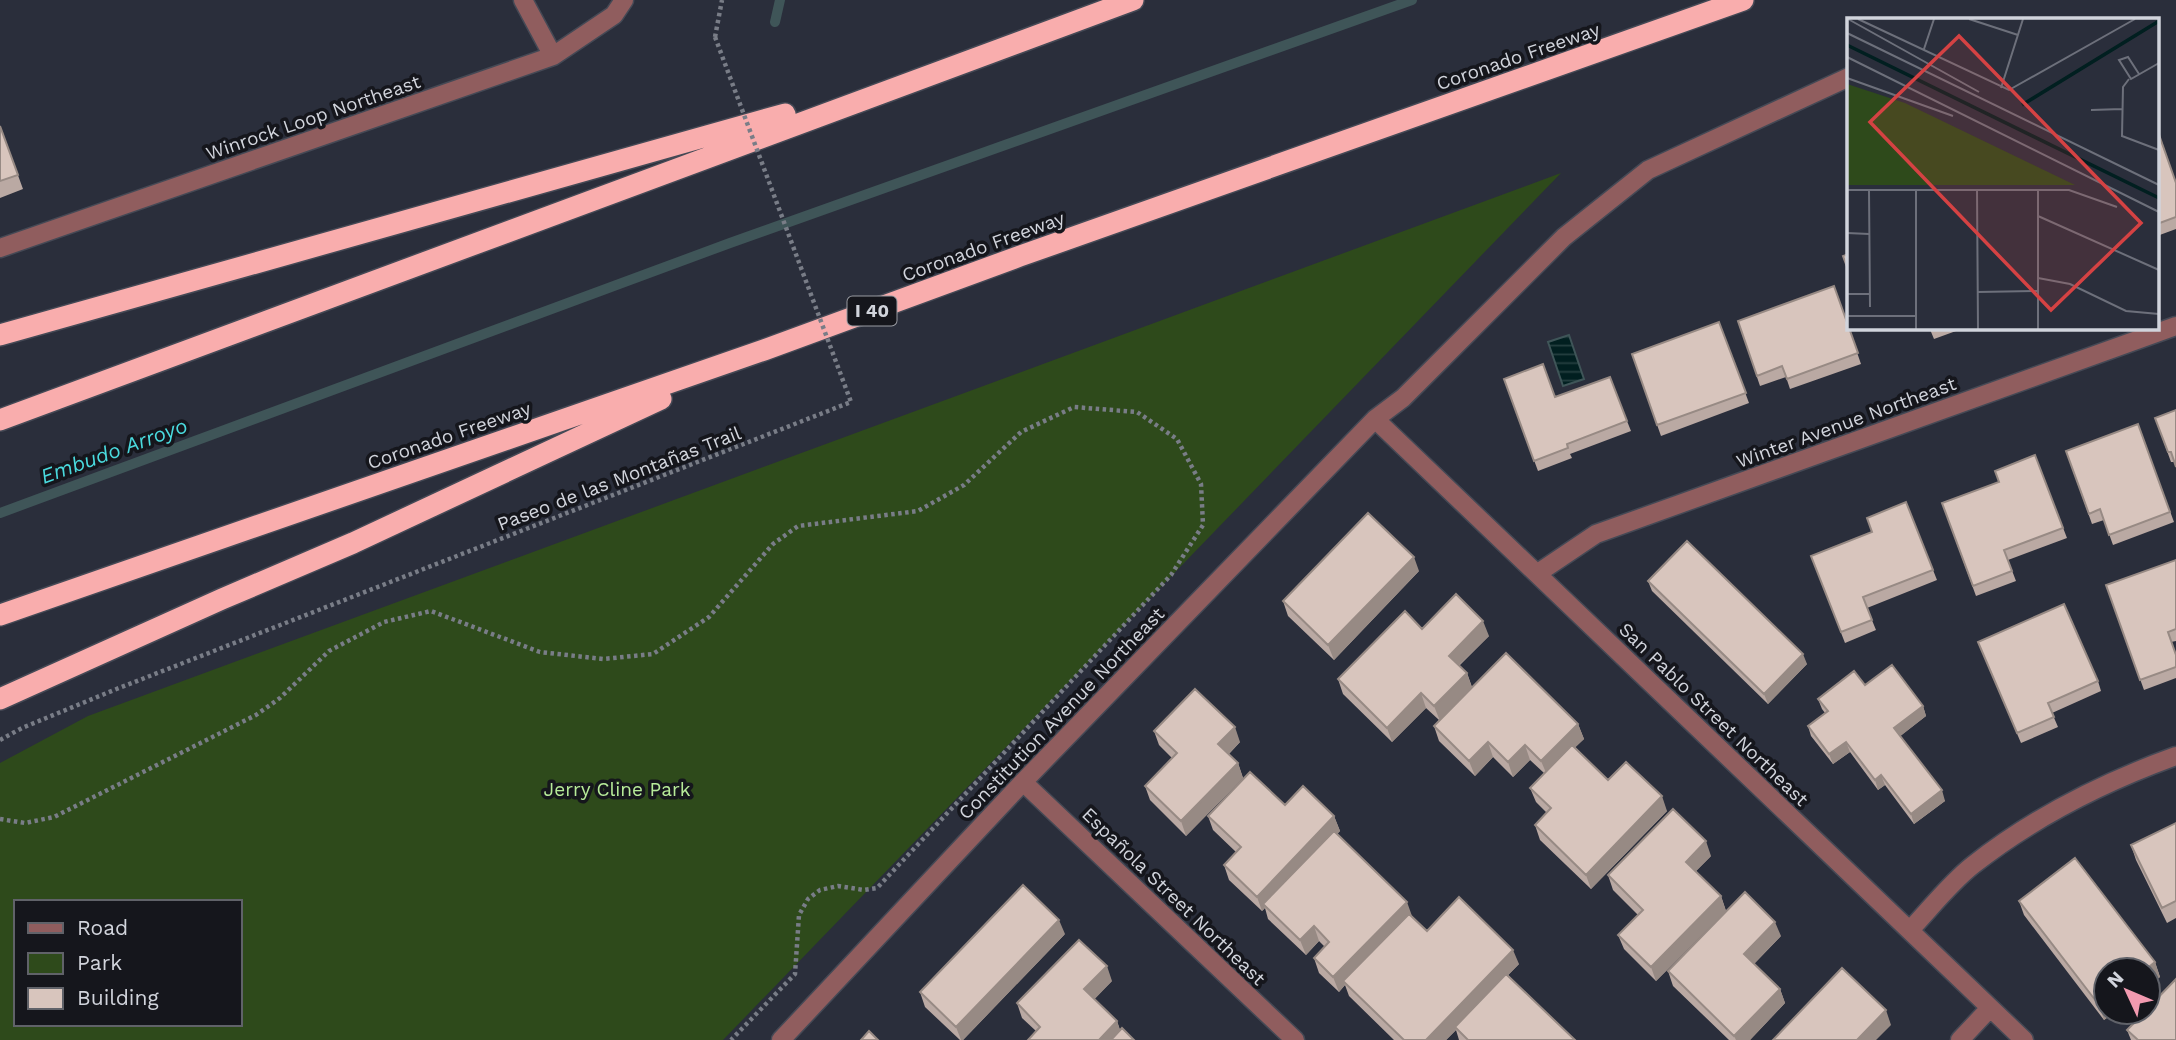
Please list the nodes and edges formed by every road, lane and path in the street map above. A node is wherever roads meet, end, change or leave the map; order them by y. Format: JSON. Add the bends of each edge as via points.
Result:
{"nodes":[{"id":1,"x":523,"y":0,"type":"edge"},
{"id":2,"x":624,"y":0,"type":"edge"},
{"id":3,"x":722,"y":0,"type":"edge"},
{"id":4,"x":1133,"y":0,"type":"edge"},
{"id":5,"x":1742,"y":0,"type":"edge"},
{"id":6,"x":553,"y":56,"type":"junction"},
{"id":7,"x":928,"y":74,"type":"junction"},
{"id":8,"x":1847,"y":78,"type":"edge"},
{"id":9,"x":0,"y":248,"type":"edge"},
{"id":10,"x":2176,"y":326,"type":"edge"},
{"id":11,"x":0,"y":335,"type":"edge"},
{"id":12,"x":764,"y":350,"type":"junction"},
{"id":13,"x":0,"y":419,"type":"edge"},
{"id":14,"x":1375,"y":419,"type":"junction"},
{"id":15,"x":1538,"y":573,"type":"junction"},
{"id":16,"x":0,"y":615,"type":"edge"},
{"id":17,"x":0,"y":699,"type":"edge"},
{"id":18,"x":0,"y":740,"type":"edge"},
{"id":19,"x":2176,"y":755,"type":"edge"},
{"id":20,"x":1023,"y":782,"type":"junction"},
{"id":21,"x":0,"y":819,"type":"edge"},
{"id":22,"x":1910,"y":930,"type":"junction"},
{"id":23,"x":1990,"y":1008,"type":"junction"},
{"id":24,"x":730,"y":1040,"type":"edge"},
{"id":25,"x":781,"y":1040,"type":"edge"},
{"id":26,"x":1295,"y":1040,"type":"edge"},
{"id":27,"x":1960,"y":1040,"type":"edge"},
{"id":28,"x":2024,"y":1040,"type":"edge"}],
"edges":[{"from":1,"to":6,"type":"street"},
{"from":2,"to":6,"type":"street","name":"Winrock Loop Northeast","via":[[614,15]]},
{"from":3,"to":18,"type":"path","name":"Paseo de las Montañas Trail","bridge":true,"via":[[715,37],[851,402],[101,695]]},
{"from":4,"to":7,"type":"highway"},
{"from":5,"to":12,"type":"highway","name":"Coronado Freeway","number":"I 40"},
{"from":6,"to":9,"type":"street","name":"Winrock Loop Northeast"},
{"from":7,"to":11,"type":"highway"},
{"from":7,"to":13,"type":"highway"},
{"from":8,"to":14,"type":"street","name":"Constitution Avenue Northeast","via":[[1648,170],[1564,237],[1403,398]]},
{"from":10,"to":15,"type":"street","name":"Winter Avenue Northeast","via":[[1597,534]]},
{"from":12,"to":16,"type":"highway","name":"Coronado Freeway","number":"I 40"},
{"from":12,"to":17,"type":"highway","via":[[353,543]]},
{"from":14,"to":15,"type":"street","name":"San Pablo Street Northeast"},
{"from":14,"to":20,"type":"street","name":"Constitution Avenue Northeast"},
{"from":15,"to":22,"type":"street","name":"San Pablo Street Northeast"},
{"from":19,"to":22,"type":"street","via":[[2128,773],[2039,819],[1972,866]]},
{"from":20,"to":25,"type":"street","name":"Constitution Avenue Northeast"},
{"from":20,"to":26,"type":"street","name":"Española Street Northeast"},
{"from":21,"to":24,"type":"path","via":[[25,823],[54,817],[244,721],[280,698],[329,651],[384,622],[431,611],[540,652],[603,659],[653,654],[709,617],[773,544],[798,526],[918,511],[964,485],[1021,432],[1074,407],[1137,412],[1177,439],[1201,484],[1203,525],[1171,575],[877,888],[838,886],[808,899],[799,915],[795,974]]},
{"from":22,"to":23,"type":"street","name":"San Pablo Street Northeast"},
{"from":23,"to":27,"type":"street"},
{"from":23,"to":28,"type":"street","name":"San Pablo Street Northeast"}]}
